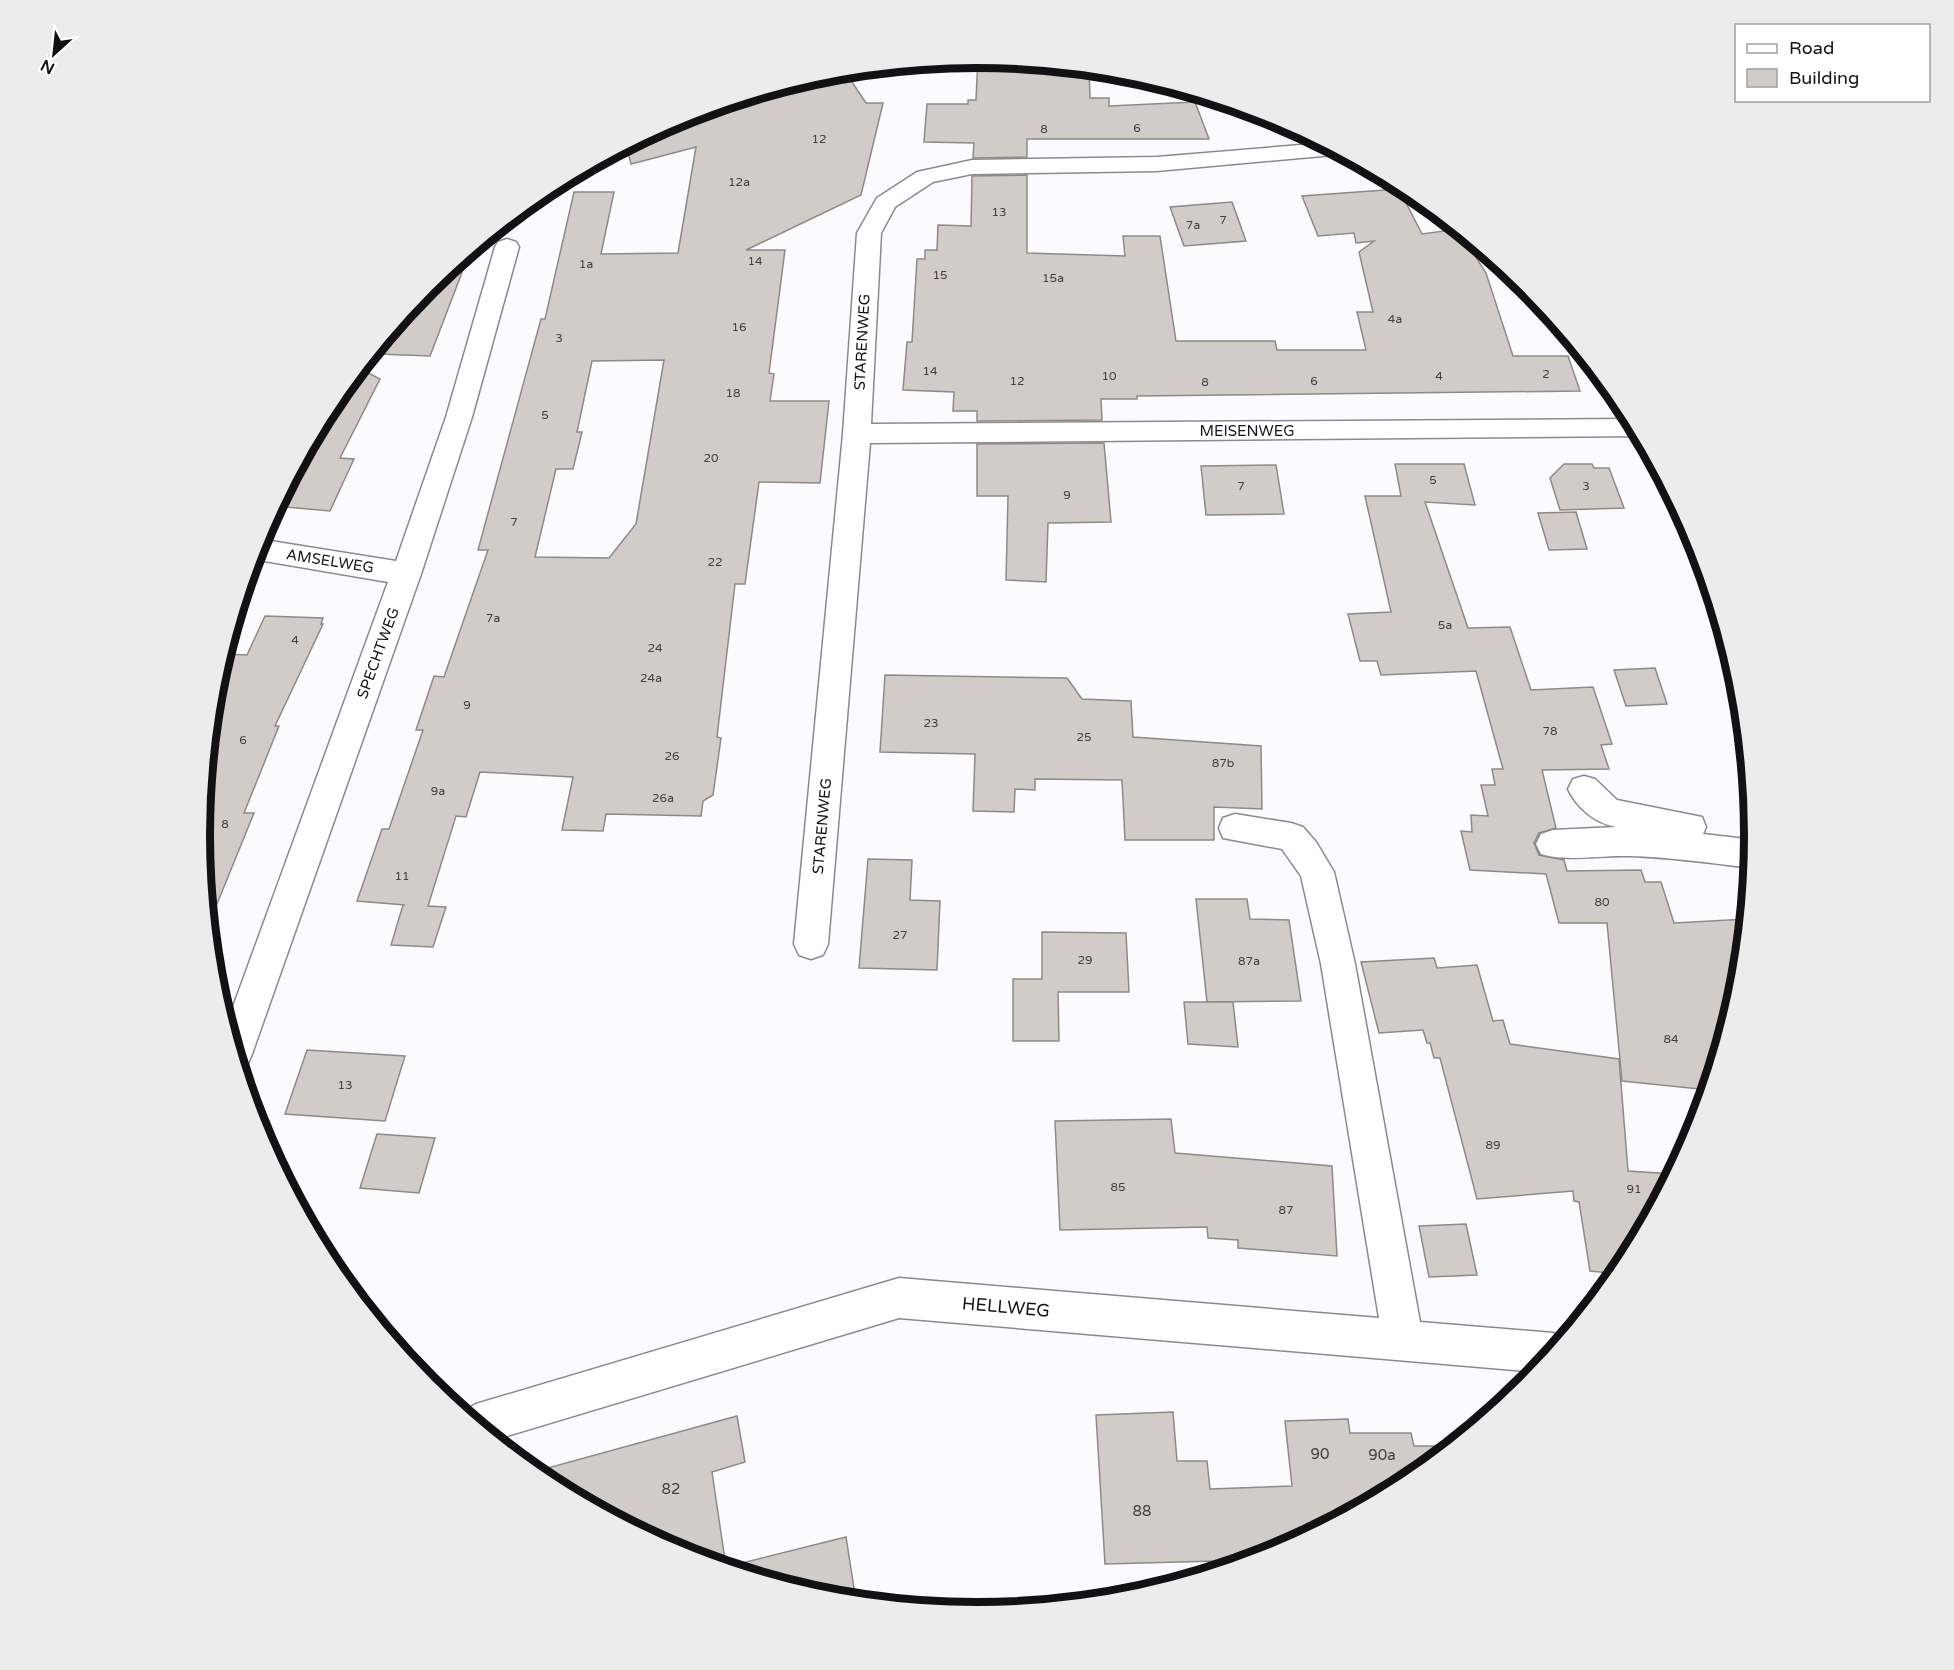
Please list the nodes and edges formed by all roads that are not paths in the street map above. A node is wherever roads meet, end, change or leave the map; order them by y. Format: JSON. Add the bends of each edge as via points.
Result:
{"nodes":[{"id":1,"x":1322,"y":150,"type":"edge"},
{"id":2,"x":507,"y":247,"type":"dead end"},
{"id":3,"x":1627,"y":428,"type":"edge"},
{"id":4,"x":857,"y":434,"type":"junction"},
{"id":5,"x":264,"y":551,"type":"edge"},
{"id":6,"x":406,"y":574,"type":"junction"},
{"id":7,"x":1584,"y":789,"type":"dead end"},
{"id":8,"x":1235,"y":828,"type":"dead end"},
{"id":9,"x":1744,"y":833,"type":"edge"},
{"id":10,"x":1553,"y":843,"type":"dead end"},
{"id":11,"x":1744,"y":853,"type":"edge"},
{"id":12,"x":811,"y":944,"type":"dead end"},
{"id":13,"x":238,"y":1042,"type":"edge"},
{"id":14,"x":1403,"y":1341,"type":"junction"},
{"id":15,"x":1544,"y":1352,"type":"edge"},
{"id":16,"x":484,"y":1423,"type":"edge"}],
"edges":[{"from":1,"to":4,"type":"street","name":"STARENWEG","via":[[1157,164],[972,167],[925,177],[885,203],[869,233]]},
{"from":2,"to":6,"type":"street","name":"SPECHTWEG","via":[[459,417]]},
{"from":3,"to":4,"type":"street","name":"MEISENWEG"},
{"from":4,"to":12,"type":"street","name":"STARENWEG"},
{"from":5,"to":6,"type":"street","name":"AMSELWEG"},
{"from":6,"to":13,"type":"street","name":"SPECHTWEG"},
{"from":7,"to":9,"type":"street","via":[[1608,812]]},
{"from":8,"to":14,"type":"street","via":[[1291,837],[1317,872],[1338,964]]},
{"from":10,"to":11,"type":"street","via":[[1584,840],[1668,844]]},
{"from":14,"to":15,"type":"street","name":"HELLWEG"},
{"from":14,"to":16,"type":"street","name":"HELLWEG","via":[[899,1298]]}]}
